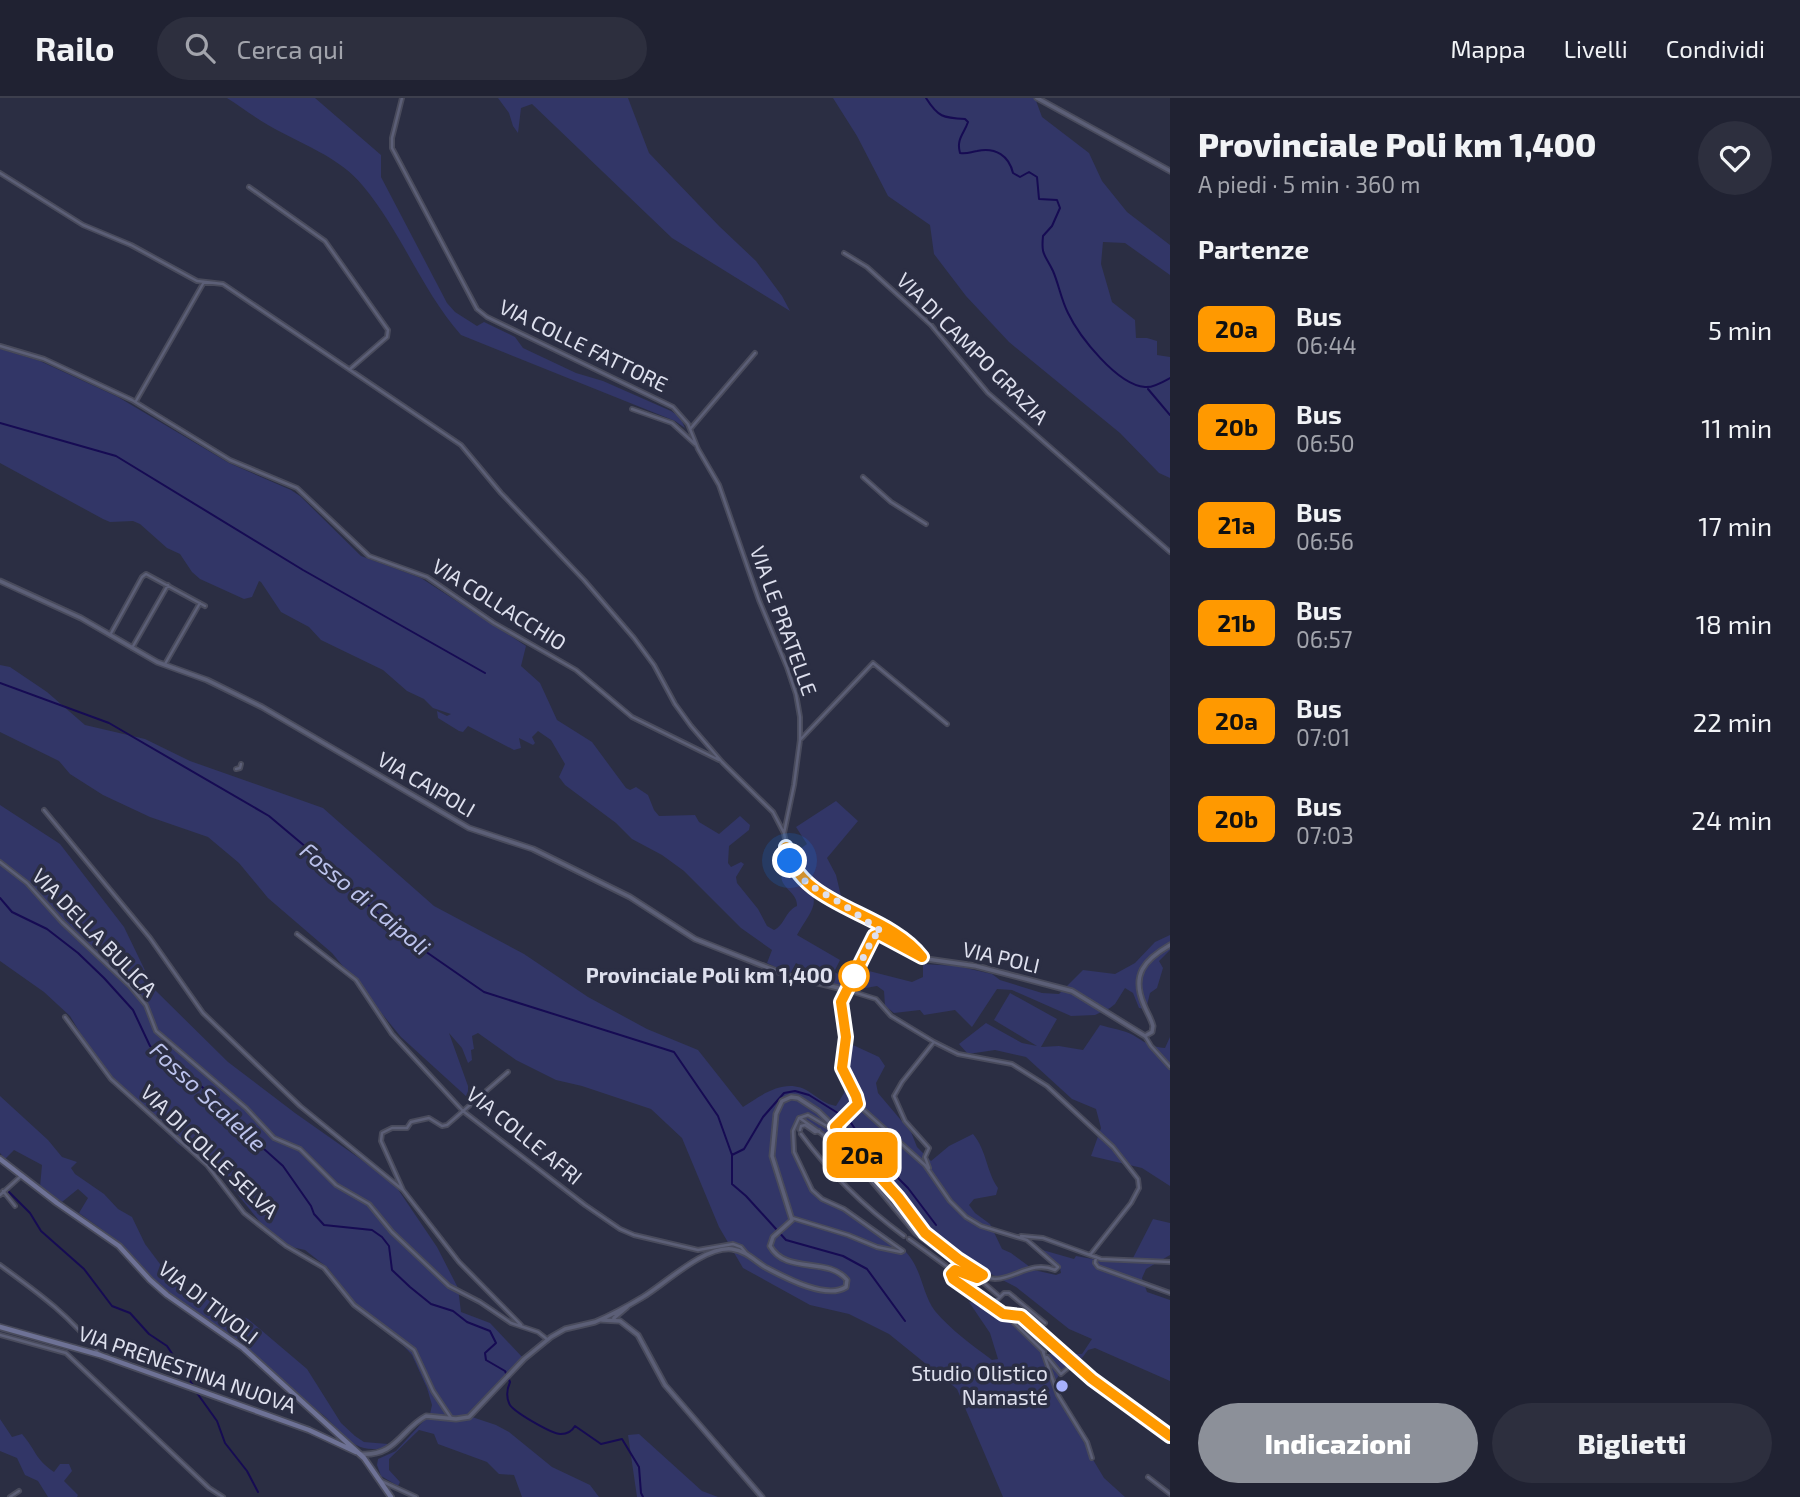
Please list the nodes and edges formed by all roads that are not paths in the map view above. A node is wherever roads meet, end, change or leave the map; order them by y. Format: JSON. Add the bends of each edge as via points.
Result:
{"nodes":[{"id":1,"x":402,"y":98,"type":"edge"},
{"id":2,"x":1037,"y":98,"type":"edge"},
{"id":3,"x":1170,"y":171,"type":"edge"},
{"id":4,"x":0,"y":173,"type":"edge"},
{"id":5,"x":249,"y":187,"type":"dead end"},
{"id":6,"x":844,"y":253,"type":"dead end"},
{"id":7,"x":204,"y":282,"type":"junction"},
{"id":8,"x":0,"y":346,"type":"edge"},
{"id":9,"x":755,"y":353,"type":"dead end"},
{"id":10,"x":350,"y":369,"type":"junction"},
{"id":11,"x":136,"y":402,"type":"junction"},
{"id":12,"x":632,"y":409,"type":"dead end"},
{"id":13,"x":691,"y":428,"type":"junction"},
{"id":14,"x":697,"y":447,"type":"junction"},
{"id":15,"x":863,"y":477,"type":"dead end"},
{"id":16,"x":926,"y":524,"type":"dead end"},
{"id":17,"x":1170,"y":552,"type":"edge"},
{"id":18,"x":0,"y":582,"type":"edge"},
{"id":19,"x":168,"y":585,"type":"junction"},
{"id":20,"x":200,"y":603,"type":"junction"},
{"id":21,"x":205,"y":606,"type":"dead end"},
{"id":22,"x":110,"y":635,"type":"junction"},
{"id":23,"x":132,"y":648,"type":"junction"},
{"id":24,"x":165,"y":665,"type":"junction"},
{"id":25,"x":947,"y":724,"type":"dead end"},
{"id":26,"x":800,"y":740,"type":"junction"},
{"id":27,"x":722,"y":762,"type":"junction"},
{"id":28,"x":241,"y":764,"type":"dead end"},
{"id":29,"x":236,"y":769,"type":"dead end"},
{"id":30,"x":44,"y":810,"type":"dead end"},
{"id":31,"x":784,"y":833,"type":"junction"},
{"id":32,"x":0,"y":862,"type":"edge"},
{"id":33,"x":846,"y":906,"type":"junction"},
{"id":34,"x":297,"y":934,"type":"dead end"},
{"id":35,"x":881,"y":935,"type":"junction"},
{"id":36,"x":1170,"y":945,"type":"edge"},
{"id":37,"x":922,"y":957,"type":"junction"},
{"id":38,"x":847,"y":990,"type":"junction"},
{"id":39,"x":65,"y":1017,"type":"dead end"},
{"id":40,"x":1145,"y":1036,"type":"junction"},
{"id":41,"x":934,"y":1042,"type":"junction"},
{"id":42,"x":1170,"y":1067,"type":"edge"},
{"id":43,"x":508,"y":1072,"type":"dead end"},
{"id":44,"x":856,"y":1106,"type":"junction"},
{"id":45,"x":463,"y":1111,"type":"junction"},
{"id":46,"x":799,"y":1118,"type":"junction"},
{"id":47,"x":835,"y":1127,"type":"junction"},
{"id":48,"x":819,"y":1131,"type":"junction"},
{"id":49,"x":845,"y":1136,"type":"junction"},
{"id":50,"x":0,"y":1159,"type":"edge"},
{"id":51,"x":932,"y":1175,"type":"junction"},
{"id":52,"x":21,"y":1176,"type":"junction"},
{"id":53,"x":403,"y":1191,"type":"junction"},
{"id":54,"x":2,"y":1193,"type":"edge"},
{"id":55,"x":15,"y":1206,"type":"dead end"},
{"id":56,"x":791,"y":1220,"type":"junction"},
{"id":57,"x":904,"y":1236,"type":"dead end"},
{"id":58,"x":1018,"y":1236,"type":"junction"},
{"id":59,"x":909,"y":1239,"type":"dead end"},
{"id":60,"x":746,"y":1253,"type":"junction"},
{"id":61,"x":1090,"y":1255,"type":"junction"},
{"id":62,"x":1096,"y":1257,"type":"junction"},
{"id":63,"x":1170,"y":1262,"type":"edge"},
{"id":64,"x":0,"y":1265,"type":"edge"},
{"id":65,"x":953,"y":1271,"type":"junction"},
{"id":66,"x":979,"y":1277,"type":"junction"},
{"id":67,"x":1170,"y":1293,"type":"edge"},
{"id":68,"x":1000,"y":1297,"type":"junction"},
{"id":69,"x":633,"y":1302,"type":"junction"},
{"id":70,"x":991,"y":1307,"type":"junction"},
{"id":71,"x":1031,"y":1311,"type":"junction"},
{"id":72,"x":622,"y":1312,"type":"junction"},
{"id":73,"x":1006,"y":1315,"type":"junction"},
{"id":74,"x":612,"y":1316,"type":"junction"},
{"id":75,"x":1024,"y":1318,"type":"junction"},
{"id":76,"x":1045,"y":1322,"type":"dead end"},
{"id":77,"x":624,"y":1323,"type":"junction"},
{"id":78,"x":0,"y":1327,"type":"edge"},
{"id":79,"x":524,"y":1328,"type":"junction"},
{"id":80,"x":0,"y":1335,"type":"edge"},
{"id":81,"x":548,"y":1339,"type":"junction"},
{"id":82,"x":1043,"y":1352,"type":"junction"},
{"id":83,"x":100,"y":1355,"type":"junction"},
{"id":84,"x":1074,"y":1363,"type":"junction"},
{"id":85,"x":451,"y":1418,"type":"junction"},
{"id":86,"x":1170,"y":1436,"type":"edge"},
{"id":87,"x":360,"y":1454,"type":"junction"},
{"id":88,"x":1092,"y":1458,"type":"dead end"},
{"id":89,"x":1148,"y":1477,"type":"dead end"},
{"id":90,"x":380,"y":1480,"type":"junction"},
{"id":91,"x":19,"y":1491,"type":"dead end"},
{"id":92,"x":1170,"y":1494,"type":"edge"},
{"id":93,"x":10,"y":1497,"type":"edge"},
{"id":94,"x":223,"y":1497,"type":"edge"},
{"id":95,"x":391,"y":1497,"type":"edge"},
{"id":96,"x":416,"y":1497,"type":"edge"},
{"id":97,"x":762,"y":1497,"type":"edge"}],
"edges":[{"from":1,"to":13,"type":"street","name":"VIA COLLE FATTORE","via":[[392,148],[478,310],[673,407]]},
{"from":2,"to":3,"type":"street"},
{"from":4,"to":7,"type":"street","via":[[79,223]]},
{"from":5,"to":10,"type":"street","via":[[325,242],[388,330],[387,337]]},
{"from":6,"to":17,"type":"street","name":"VIA DI CAMPO GRAZIA","via":[[867,267],[928,322],[988,393]]},
{"from":7,"to":10,"type":"street","via":[[227,287]]},
{"from":7,"to":11,"type":"street"},
{"from":8,"to":11,"type":"street","name":"VIA COLLACCHIO","via":[[47,360]]},
{"from":9,"to":13,"type":"street"},
{"from":10,"to":27,"type":"street","via":[[465,449],[634,638],[681,713]]},
{"from":11,"to":27,"type":"street","name":"VIA COLLACCHIO","via":[[232,461],[299,490],[367,555],[425,576],[576,670],[632,717]]},
{"from":12,"to":14,"type":"street","via":[[672,423]]},
{"from":13,"to":14,"type":"street","name":"VIA LE PRATELLE"},
{"from":14,"to":26,"type":"street","name":"VIA LE PRATELLE","via":[[719,485],[787,667],[799,705]]},
{"from":15,"to":16,"type":"street"},
{"from":18,"to":22,"type":"street","name":"VIA CAIPOLI"},
{"from":19,"to":20,"type":"street"},
{"from":19,"to":22,"type":"street","via":[[146,574],[142,577]]},
{"from":19,"to":23,"type":"street"},
{"from":20,"to":21,"type":"street"},
{"from":20,"to":24,"type":"street"},
{"from":22,"to":23,"type":"street","name":"VIA CAIPOLI"},
{"from":23,"to":24,"type":"street","name":"VIA CAIPOLI"},
{"from":24,"to":38,"type":"street","name":"VIA CAIPOLI","via":[[204,678],[262,707],[471,830],[537,850],[632,898],[694,939],[785,974]]},
{"from":25,"to":26,"type":"street","via":[[873,663]]},
{"from":26,"to":31,"type":"street","name":"VIA LE PRATELLE"},
{"from":27,"to":31,"type":"street","via":[[771,810]]},
{"from":28,"to":29,"type":"street"},
{"from":30,"to":53,"type":"street","via":[[147,934],[201,1011],[300,1105]]},
{"from":31,"to":33,"type":"street","via":[[796,872],[816,890]]},
{"from":32,"to":79,"type":"street","name":"VIA DELLA BULICA","via":[[130,986],[146,1005],[155,1030],[244,1105],[274,1139],[298,1148],[340,1188],[369,1205],[449,1286]]},
{"from":33,"to":35,"type":"street"},
{"from":33,"to":37,"type":"street","via":[[886,926]]},
{"from":34,"to":45,"type":"street","name":"VIA COLLE AFRI","via":[[355,978],[392,1034]]},
{"from":35,"to":37,"type":"street","name":"VIA POLI"},
{"from":35,"to":38,"type":"street","via":[[873,937]]},
{"from":36,"to":40,"type":"street","via":[[1149,961],[1139,976],[1153,1026]]},
{"from":37,"to":40,"type":"street","name":"VIA POLI","via":[[1072,991]]},
{"from":38,"to":41,"type":"street","via":[[876,999],[892,1017]]},
{"from":38,"to":44,"type":"street","via":[[841,1004],[846,1037],[842,1066]]},
{"from":39,"to":85,"type":"street","name":"VIA DI COLLE SELVA","via":[[109,1077],[210,1169],[244,1213],[325,1269],[356,1307],[412,1348]]},
{"from":40,"to":42,"type":"street"},
{"from":41,"to":51,"type":"street","via":[[894,1096],[905,1121],[929,1148],[925,1157]]},
{"from":41,"to":61,"type":"street","via":[[958,1054],[1010,1063],[1050,1088],[1111,1145],[1137,1178],[1139,1186],[1131,1203]]},
{"from":43,"to":45,"type":"street"},
{"from":44,"to":47,"type":"street"},
{"from":44,"to":51,"type":"street"},
{"from":45,"to":53,"type":"street","via":[[446,1126],[425,1119],[382,1133],[381,1141]]},
{"from":45,"to":60,"type":"street","name":"VIA COLLE AFRI","via":[[623,1231],[698,1250],[735,1245]]},
{"from":46,"to":48,"type":"street"},
{"from":46,"to":49,"type":"street","via":[[808,1115]]},
{"from":46,"to":56,"type":"street","via":[[793,1131],[794,1153],[812,1190],[902,1248],[901,1252]]},
{"from":47,"to":49,"type":"street"},
{"from":47,"to":56,"type":"street","via":[[800,1098],[779,1104],[772,1153]]},
{"from":48,"to":57,"type":"street","via":[[805,1125],[800,1132],[857,1197]]},
{"from":48,"to":66,"type":"street","via":[[874,1183],[916,1234]]},
{"from":49,"to":66,"type":"street","via":[[922,1230],[981,1272]]},
{"from":50,"to":52,"type":"main road","name":"VIA DI TIVOLI"},
{"from":51,"to":58,"type":"street","via":[[951,1203],[970,1220]]},
{"from":52,"to":54,"type":"street"},
{"from":52,"to":87,"type":"main road","name":"VIA DI TIVOLI","via":[[116,1244],[161,1291],[243,1348]]},
{"from":53,"to":79,"type":"street","via":[[459,1262]]},
{"from":54,"to":55,"type":"street"},
{"from":56,"to":60,"type":"street","via":[[770,1246],[779,1257],[837,1272],[846,1278],[847,1286],[834,1291],[816,1289]]},
{"from":58,"to":61,"type":"street","via":[[1038,1236]]},
{"from":58,"to":66,"type":"street","via":[[1058,1268],[1042,1265],[1014,1275]]},
{"from":59,"to":65,"type":"street"},
{"from":60,"to":69,"type":"street","via":[[726,1249],[711,1253]]},
{"from":61,"to":62,"type":"street"},
{"from":62,"to":63,"type":"street"},
{"from":62,"to":67,"type":"street","via":[[1097,1267]]},
{"from":64,"to":83,"type":"street","via":[[56,1307]]},
{"from":65,"to":66,"type":"street"},
{"from":65,"to":70,"type":"street","via":[[953,1279]]},
{"from":66,"to":68,"type":"street"},
{"from":68,"to":70,"type":"street"},
{"from":68,"to":71,"type":"street","via":[[1008,1293]]},
{"from":69,"to":72,"type":"street"},
{"from":69,"to":74,"type":"street"},
{"from":70,"to":73,"type":"street"},
{"from":71,"to":75,"type":"street"},
{"from":71,"to":76,"type":"street"},
{"from":72,"to":74,"type":"street"},
{"from":72,"to":77,"type":"street"},
{"from":73,"to":75,"type":"street"},
{"from":73,"to":82,"type":"street"},
{"from":74,"to":77,"type":"street"},
{"from":74,"to":81,"type":"street","via":[[565,1329]]},
{"from":75,"to":84,"type":"street"},
{"from":77,"to":97,"type":"street","via":[[642,1339],[665,1385]]},
{"from":78,"to":83,"type":"main road","name":"VIA PRENESTINA NUOVA"},
{"from":79,"to":81,"type":"street","name":"VIA DELLA BULICA"},
{"from":80,"to":94,"type":"street","via":[[66,1353]]},
{"from":81,"to":85,"type":"street","via":[[469,1417]]},
{"from":82,"to":84,"type":"street","via":[[1060,1374]]},
{"from":82,"to":88,"type":"street","via":[[1058,1395]]},
{"from":83,"to":87,"type":"main road","name":"VIA PRENESTINA NUOVA","via":[[309,1430]]},
{"from":84,"to":86,"type":"street"},
{"from":85,"to":87,"type":"street","via":[[426,1416],[391,1447]]},
{"from":87,"to":90,"type":"main road","name":"VIA DI TIVOLI"},
{"from":89,"to":92,"type":"street"},
{"from":90,"to":95,"type":"main road","name":"VIA DI TIVOLI"},
{"from":90,"to":96,"type":"street"},
{"from":91,"to":93,"type":"street"}]}
